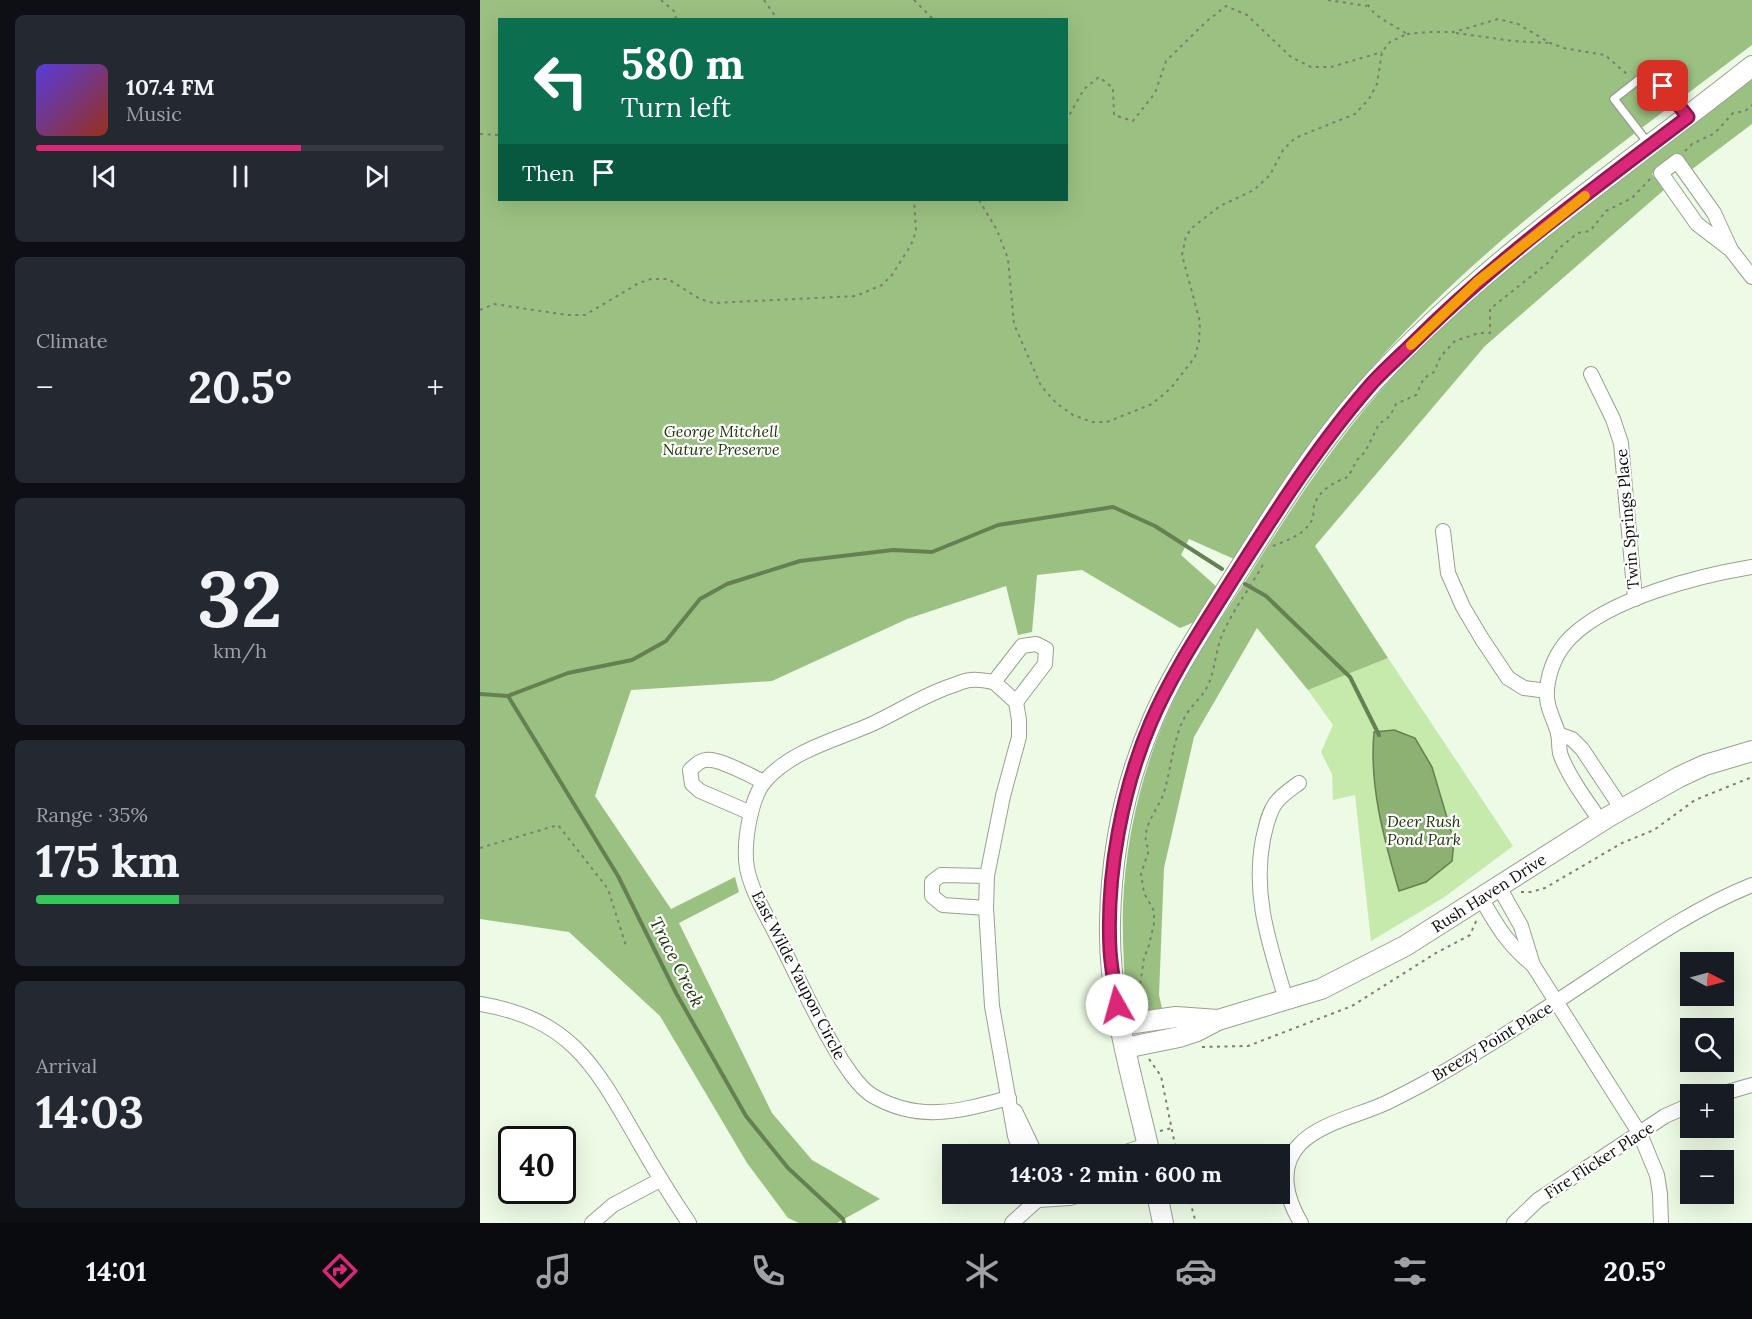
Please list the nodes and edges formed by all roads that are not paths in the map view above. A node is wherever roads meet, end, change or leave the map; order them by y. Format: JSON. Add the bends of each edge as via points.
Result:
{"nodes":[{"id":1,"x":1752,"y":66,"type":"edge"},
{"id":2,"x":1688,"y":117,"type":"junction"},
{"id":3,"x":1651,"y":146,"type":"junction"},
{"id":4,"x":1731,"y":250,"type":"junction"},
{"id":5,"x":1752,"y":277,"type":"edge"},
{"id":6,"x":1591,"y":374,"type":"dead end"},
{"id":7,"x":1443,"y":531,"type":"dead end"},
{"id":8,"x":1752,"y":567,"type":"edge"},
{"id":9,"x":1635,"y":599,"type":"junction"},
{"id":10,"x":994,"y":682,"type":"junction"},
{"id":11,"x":1547,"y":691,"type":"junction"},
{"id":12,"x":1016,"y":702,"type":"junction"},
{"id":13,"x":1558,"y":734,"type":"junction"},
{"id":14,"x":1752,"y":751,"type":"edge"},
{"id":15,"x":764,"y":782,"type":"junction"},
{"id":16,"x":1299,"y":783,"type":"dead end"},
{"id":17,"x":1622,"y":810,"type":"junction"},
{"id":18,"x":751,"y":813,"type":"junction"},
{"id":19,"x":1601,"y":822,"type":"junction"},
{"id":20,"x":987,"y":876,"type":"junction"},
{"id":21,"x":1752,"y":885,"type":"edge"},
{"id":22,"x":1499,"y":887,"type":"junction"},
{"id":23,"x":1481,"y":898,"type":"junction"},
{"id":24,"x":986,"y":908,"type":"junction"},
{"id":25,"x":1533,"y":965,"type":"junction"},
{"id":26,"x":1286,"y":1000,"type":"junction"},
{"id":27,"x":1556,"y":1002,"type":"junction"},
{"id":28,"x":480,"y":1004,"type":"edge"},
{"id":29,"x":1218,"y":1020,"type":"junction"},
{"id":30,"x":1128,"y":1024,"type":"junction"},
{"id":31,"x":1133,"y":1047,"type":"junction"},
{"id":32,"x":1752,"y":1086,"type":"edge"},
{"id":33,"x":1734,"y":1091,"type":"edge"},
{"id":34,"x":1008,"y":1098,"type":"junction"},
{"id":35,"x":1680,"y":1109,"type":"edge"},
{"id":36,"x":1640,"y":1134,"type":"junction"},
{"id":37,"x":1018,"y":1144,"type":"edge"},
{"id":38,"x":1030,"y":1144,"type":"edge"},
{"id":39,"x":1148,"y":1144,"type":"edge"},
{"id":40,"x":660,"y":1180,"type":"junction"},
{"id":41,"x":1032,"y":1204,"type":"edge"},
{"id":42,"x":1159,"y":1204,"type":"edge"},
{"id":43,"x":592,"y":1223,"type":"edge"},
{"id":44,"x":689,"y":1223,"type":"edge"},
{"id":45,"x":1012,"y":1223,"type":"edge"},
{"id":46,"x":1163,"y":1223,"type":"edge"},
{"id":47,"x":1301,"y":1223,"type":"edge"},
{"id":48,"x":1514,"y":1223,"type":"edge"},
{"id":49,"x":1660,"y":1223,"type":"edge"}],
"edges":[{"from":1,"to":2,"type":"street"},
{"from":2,"to":3,"type":"street"},
{"from":2,"to":3,"type":"lane","via":[[1651,70],[1636,81],[1614,99]]},
{"from":3,"to":30,"type":"street","via":[[1477,282],[1375,380],[1282,502],[1218,602],[1152,721],[1129,784],[1120,825],[1112,880],[1110,950]]},
{"from":4,"to":4,"type":"street","via":[[1714,213],[1677,161],[1661,173],[1697,224]]},
{"from":4,"to":5,"type":"street"},
{"from":6,"to":9,"type":"street","name":"Twin Springs Place","via":[[1621,443]]},
{"from":7,"to":11,"type":"street","via":[[1448,573],[1482,639],[1508,678],[1524,688]]},
{"from":8,"to":9,"type":"street","via":[[1678,584]]},
{"from":9,"to":11,"type":"street","via":[[1602,615],[1571,637],[1552,666]]},
{"from":10,"to":12,"type":"street"},
{"from":10,"to":12,"type":"street","via":[[1022,646],[1036,644],[1046,649],[1046,663]]},
{"from":10,"to":15,"type":"street","via":[[971,680],[939,690],[788,761]]},
{"from":11,"to":13,"type":"street"},
{"from":12,"to":20,"type":"street","via":[[1018,737]]},
{"from":13,"to":17,"type":"street","via":[[1572,739],[1582,749]]},
{"from":13,"to":19,"type":"street","via":[[1560,754]]},
{"from":14,"to":17,"type":"street","name":"Rush Haven Drive","via":[[1705,765]]},
{"from":15,"to":18,"type":"street","name":"East Wilde Yaupon Circle"},
{"from":15,"to":18,"type":"street","via":[[707,759],[690,770],[692,784],[700,792]]},
{"from":16,"to":26,"type":"street","via":[[1275,803],[1266,825],[1259,874],[1260,903]]},
{"from":17,"to":19,"type":"street","name":"Rush Haven Drive"},
{"from":18,"to":34,"type":"street","name":"East Wilde Yaupon Circle","via":[[745,848],[753,888],[834,1047],[858,1082],[870,1095],[915,1112],[945,1113]]},
{"from":19,"to":22,"type":"street","name":"Rush Haven Drive"},
{"from":20,"to":24,"type":"street"},
{"from":20,"to":24,"type":"street","via":[[940,875],[933,882],[932,896],[943,905]]},
{"from":21,"to":27,"type":"street","name":"Breezy Point Place","via":[[1699,909]]},
{"from":22,"to":23,"type":"street","name":"Rush Haven Drive"},
{"from":22,"to":25,"type":"street","via":[[1521,926]]},
{"from":23,"to":25,"type":"street","via":[[1515,950]]},
{"from":23,"to":26,"type":"street","name":"Rush Haven Drive","via":[[1405,946],[1322,989]]},
{"from":24,"to":34,"type":"street","via":[[992,1006]]},
{"from":25,"to":27,"type":"street"},
{"from":26,"to":29,"type":"street","name":"Rush Haven Drive"},
{"from":27,"to":36,"type":"street"},
{"from":27,"to":47,"type":"street","name":"Breezy Point Place","via":[[1430,1080],[1314,1133],[1301,1143],[1285,1173],[1288,1194]]},
{"from":28,"to":40,"type":"street","via":[[505,1008],[549,1026],[586,1057],[605,1082]]},
{"from":29,"to":30,"type":"street","name":"Rush Haven Drive","via":[[1176,1017]]},
{"from":29,"to":31,"type":"street","name":"Rush Haven Drive","via":[[1197,1031]]},
{"from":30,"to":31,"type":"street"},
{"from":31,"to":39,"type":"street"},
{"from":32,"to":33,"type":"street"},
{"from":34,"to":37,"type":"street"},
{"from":34,"to":38,"type":"street"},
{"from":35,"to":36,"type":"street","name":"Fire Flicker Place"},
{"from":36,"to":48,"type":"street","name":"Fire Flicker Place","via":[[1538,1200]]},
{"from":36,"to":49,"type":"street","via":[[1657,1175]]},
{"from":40,"to":43,"type":"street","via":[[613,1205]]},
{"from":40,"to":44,"type":"street"},
{"from":41,"to":45,"type":"street"},
{"from":42,"to":46,"type":"street"}]}
